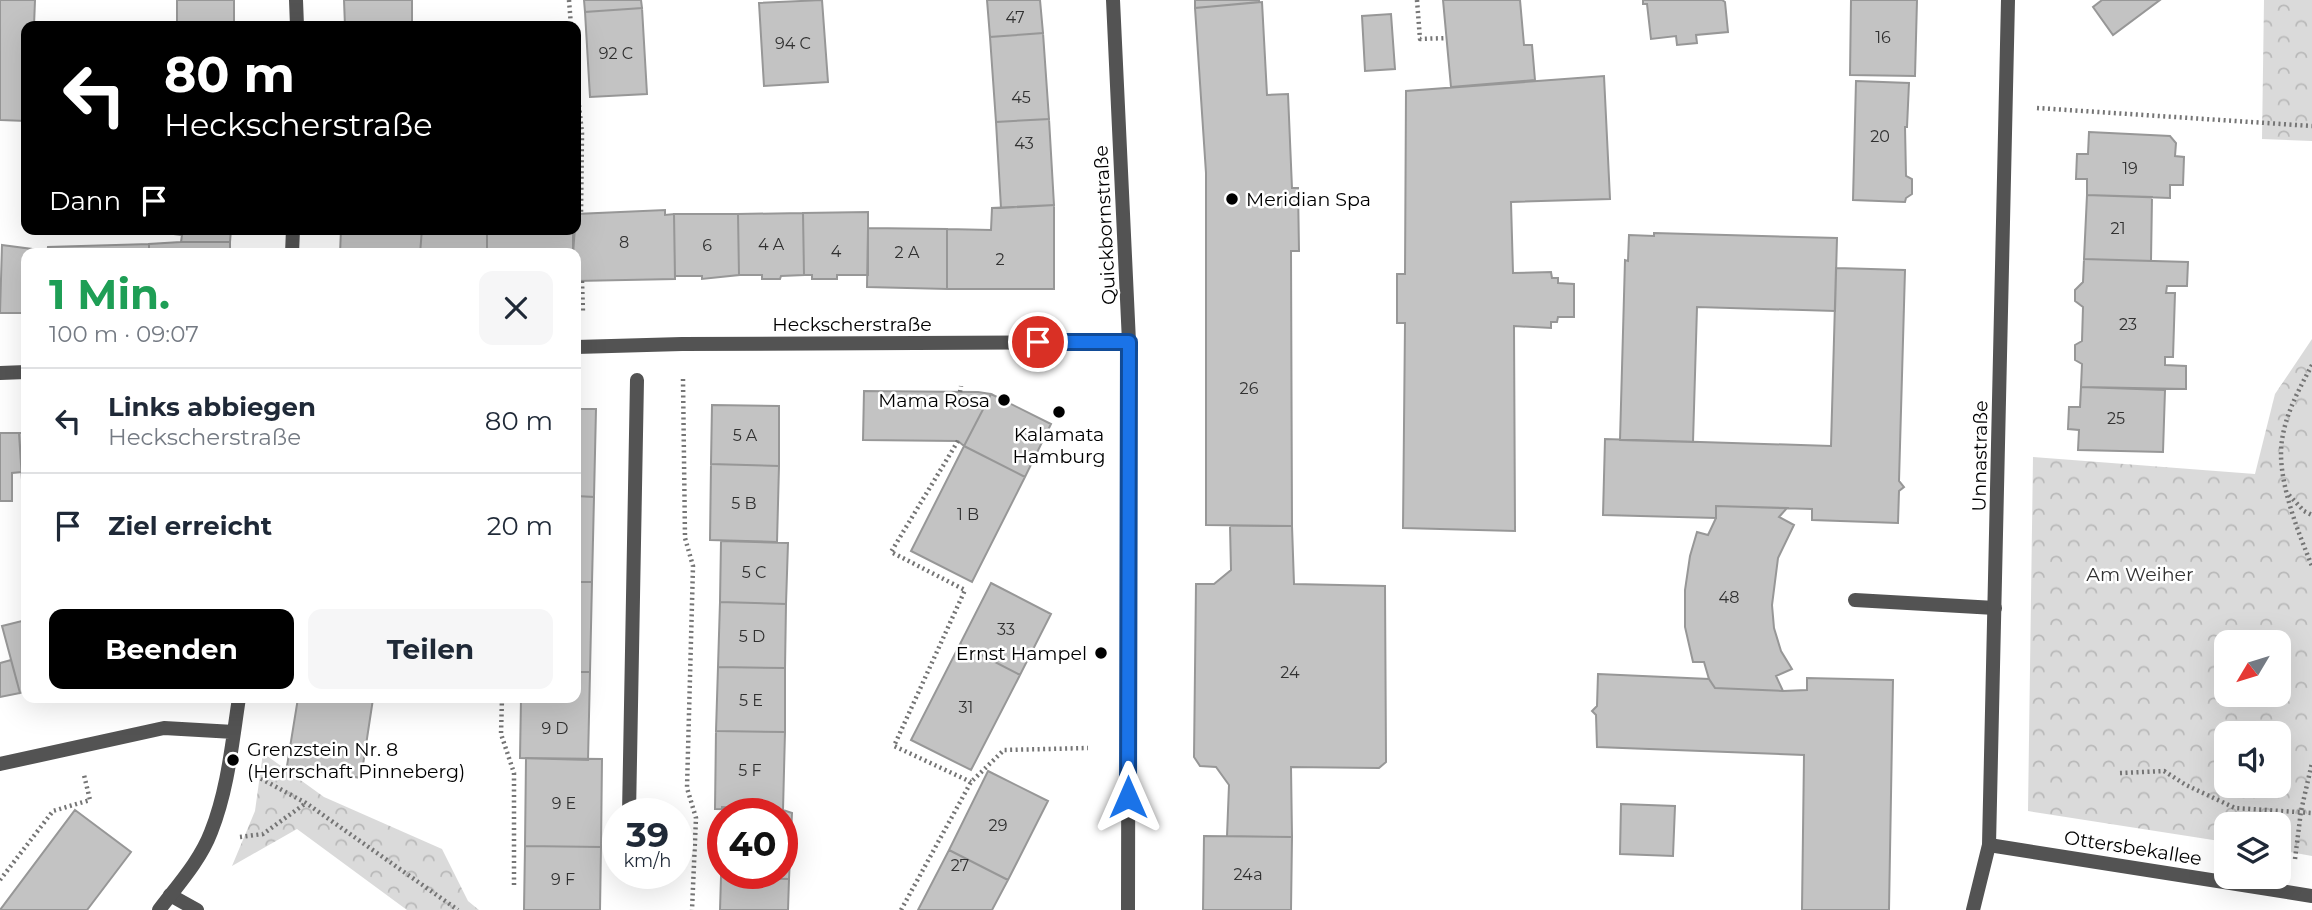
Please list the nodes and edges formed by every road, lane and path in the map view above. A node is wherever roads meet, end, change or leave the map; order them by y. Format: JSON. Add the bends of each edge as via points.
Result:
{"nodes":[{"id":1,"x":296,"y":0,"type":"edge"},
{"id":2,"x":569,"y":0,"type":"edge"},
{"id":3,"x":1113,"y":0,"type":"edge"},
{"id":4,"x":1417,"y":0,"type":"edge"},
{"id":5,"x":2008,"y":0,"type":"edge"},
{"id":6,"x":297,"y":21,"type":"edge"},
{"id":7,"x":571,"y":21,"type":"edge"},
{"id":8,"x":1447,"y":38,"type":"dead end"},
{"id":9,"x":2037,"y":108,"type":"dead end"},
{"id":10,"x":581,"y":124,"type":"edge"},
{"id":11,"x":2312,"y":126,"type":"edge"},
{"id":12,"x":582,"y":214,"type":"dead end"},
{"id":13,"x":582,"y":281,"type":"dead end"},
{"id":14,"x":583,"y":313,"type":"dead end"},
{"id":15,"x":1129,"y":342,"type":"junction"},
{"id":16,"x":581,"y":347,"type":"edge"},
{"id":17,"x":2312,"y":365,"type":"edge"},
{"id":18,"x":21,"y":372,"type":"edge"},
{"id":19,"x":0,"y":373,"type":"edge"},
{"id":20,"x":683,"y":379,"type":"dead end"},
{"id":21,"x":637,"y":380,"type":"dead end"},
{"id":22,"x":958,"y":441,"type":"dead end"},
{"id":23,"x":2287,"y":493,"type":"junction"},
{"id":24,"x":2312,"y":514,"type":"edge"},
{"id":25,"x":2312,"y":566,"type":"edge"},
{"id":26,"x":1855,"y":600,"type":"dead end"},
{"id":27,"x":1995,"y":608,"type":"junction"},
{"id":28,"x":238,"y":703,"type":"edge"},
{"id":29,"x":502,"y":703,"type":"edge"},
{"id":30,"x":234,"y":732,"type":"junction"},
{"id":31,"x":1088,"y":748,"type":"dead end"},
{"id":32,"x":2312,"y":763,"type":"edge"},
{"id":33,"x":0,"y":764,"type":"edge"},
{"id":34,"x":2120,"y":773,"type":"dead end"},
{"id":35,"x":84,"y":775,"type":"dead end"},
{"id":36,"x":256,"y":776,"type":"dead end"},
{"id":37,"x":971,"y":782,"type":"junction"},
{"id":38,"x":629,"y":798,"type":"edge"},
{"id":39,"x":306,"y":803,"type":"junction"},
{"id":40,"x":2301,"y":811,"type":"junction"},
{"id":41,"x":2312,"y":813,"type":"edge"},
{"id":42,"x":240,"y":836,"type":"dead end"},
{"id":43,"x":1989,"y":845,"type":"junction"},
{"id":44,"x":2295,"y":859,"type":"dead end"},
{"id":45,"x":0,"y":880,"type":"edge"},
{"id":46,"x":514,"y":886,"type":"dead end"},
{"id":47,"x":170,"y":895,"type":"junction"},
{"id":48,"x":2312,"y":896,"type":"edge"},
{"id":49,"x":159,"y":910,"type":"edge"},
{"id":50,"x":197,"y":910,"type":"edge"},
{"id":51,"x":458,"y":910,"type":"edge"},
{"id":52,"x":692,"y":910,"type":"edge"},
{"id":53,"x":901,"y":910,"type":"edge"},
{"id":54,"x":1128,"y":910,"type":"edge"},
{"id":55,"x":1973,"y":910,"type":"edge"}],
"edges":[{"from":1,"to":6,"type":"street"},
{"from":2,"to":7,"type":"path"},
{"from":3,"to":15,"type":"street","name":"Quickbornstraße"},
{"from":4,"to":8,"type":"path","via":[[1420,39]]},
{"from":5,"to":27,"type":"street","name":"Unnastraße"},
{"from":9,"to":11,"type":"path"},
{"from":10,"to":12,"type":"path"},
{"from":13,"to":14,"type":"path"},
{"from":15,"to":16,"type":"street","name":"Heckscherstraße"},
{"from":15,"to":54,"type":"street","name":"Quickbornstraße"},
{"from":17,"to":23,"type":"path","via":[[2295,397],[2281,442]]},
{"from":18,"to":19,"type":"street"},
{"from":20,"to":52,"type":"path","via":[[685,537],[693,566],[687,788],[696,818]]},
{"from":21,"to":38,"type":"street"},
{"from":22,"to":37,"type":"path","via":[[891,552],[965,590],[894,746]]},
{"from":23,"to":24,"type":"path"},
{"from":23,"to":25,"type":"path"},
{"from":26,"to":27,"type":"street"},
{"from":27,"to":43,"type":"street","name":"Unnastraße"},
{"from":28,"to":30,"type":"street"},
{"from":29,"to":46,"type":"path","via":[[501,734],[514,773]]},
{"from":30,"to":33,"type":"street","via":[[164,728]]},
{"from":30,"to":47,"type":"street","via":[[210,834]]},
{"from":31,"to":37,"type":"path","via":[[1004,750]]},
{"from":32,"to":40,"type":"path"},
{"from":34,"to":40,"type":"path","via":[[2164,771],[2235,808]]},
{"from":35,"to":45,"type":"path","via":[[90,800],[53,811]]},
{"from":36,"to":39,"type":"path"},
{"from":37,"to":53,"type":"path"},
{"from":39,"to":42,"type":"path","via":[[263,834]]},
{"from":39,"to":51,"type":"path"},
{"from":40,"to":41,"type":"path"},
{"from":40,"to":44,"type":"path"},
{"from":43,"to":48,"type":"street","name":"Ottersbekallee"},
{"from":43,"to":55,"type":"street","name":"Unnastraße"},
{"from":47,"to":49,"type":"street"},
{"from":47,"to":50,"type":"street"}]}
